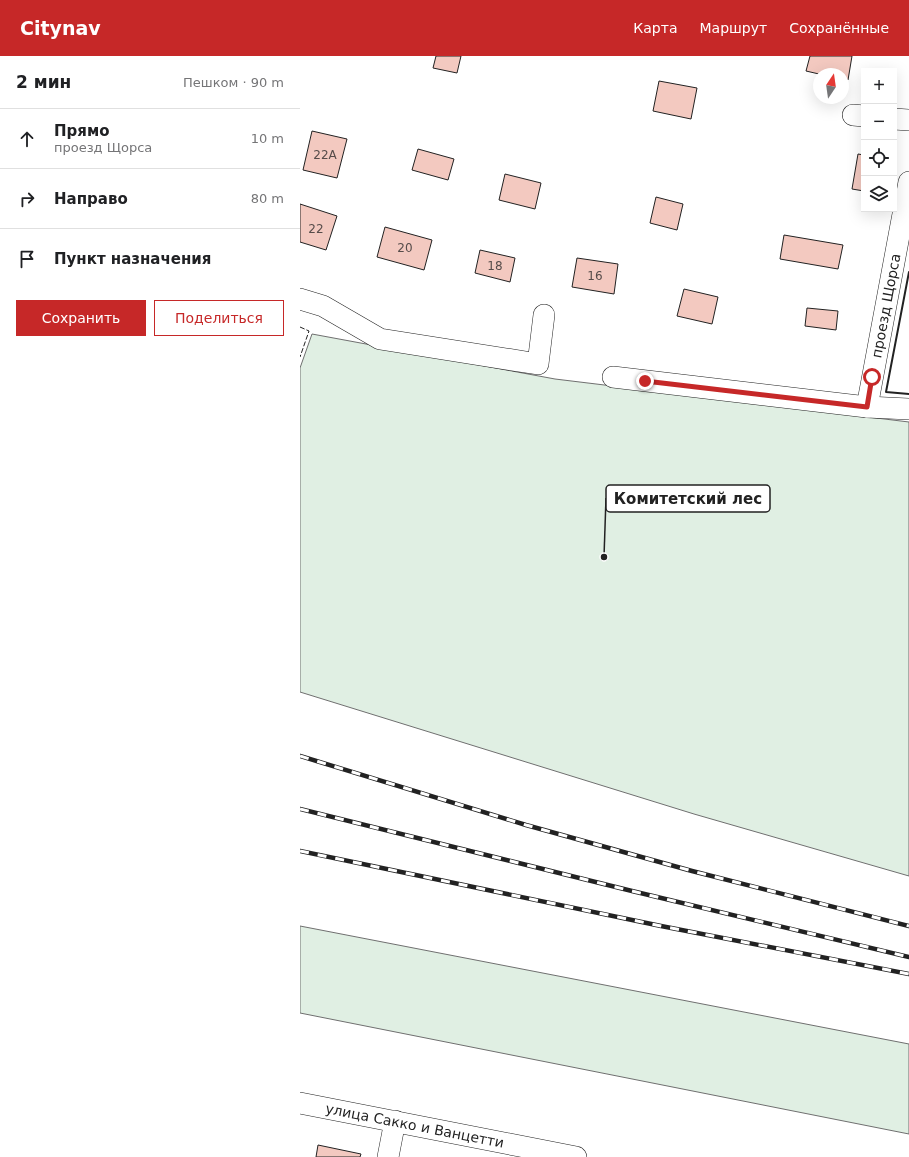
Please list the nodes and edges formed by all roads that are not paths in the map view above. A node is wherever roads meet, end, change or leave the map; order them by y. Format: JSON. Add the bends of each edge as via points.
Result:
{"nodes":[{"id":1,"x":897,"y":119,"type":"edge"},
{"id":2,"x":909,"y":120,"type":"edge"},
{"id":3,"x":909,"y":182,"type":"edge"},
{"id":4,"x":300,"y":298,"type":"edge"},
{"id":5,"x":544,"y":315,"type":"dead end"},
{"id":6,"x":613,"y":377,"type":"dead end"},
{"id":7,"x":867,"y":407,"type":"junction"},
{"id":8,"x":909,"y":409,"type":"edge"},
{"id":9,"x":300,"y":1103,"type":"edge"},
{"id":10,"x":395,"y":1121,"type":"junction"},
{"id":11,"x":388,"y":1157,"type":"edge"},
{"id":12,"x":576,"y":1157,"type":"edge"}],
"edges":[{"from":1,"to":2,"type":"street"},
{"from":3,"to":7,"type":"street","name":"проезд Щорса"},
{"from":4,"to":5,"type":"street","via":[[323,306],[380,339],[538,364]]},
{"from":6,"to":7,"type":"street"},
{"from":7,"to":8,"type":"street"},
{"from":9,"to":10,"type":"street","name":"улица Сакко и Ванцетти"},
{"from":10,"to":11,"type":"street"},
{"from":10,"to":12,"type":"street","name":"улица Сакко и Ванцетти"}]}
